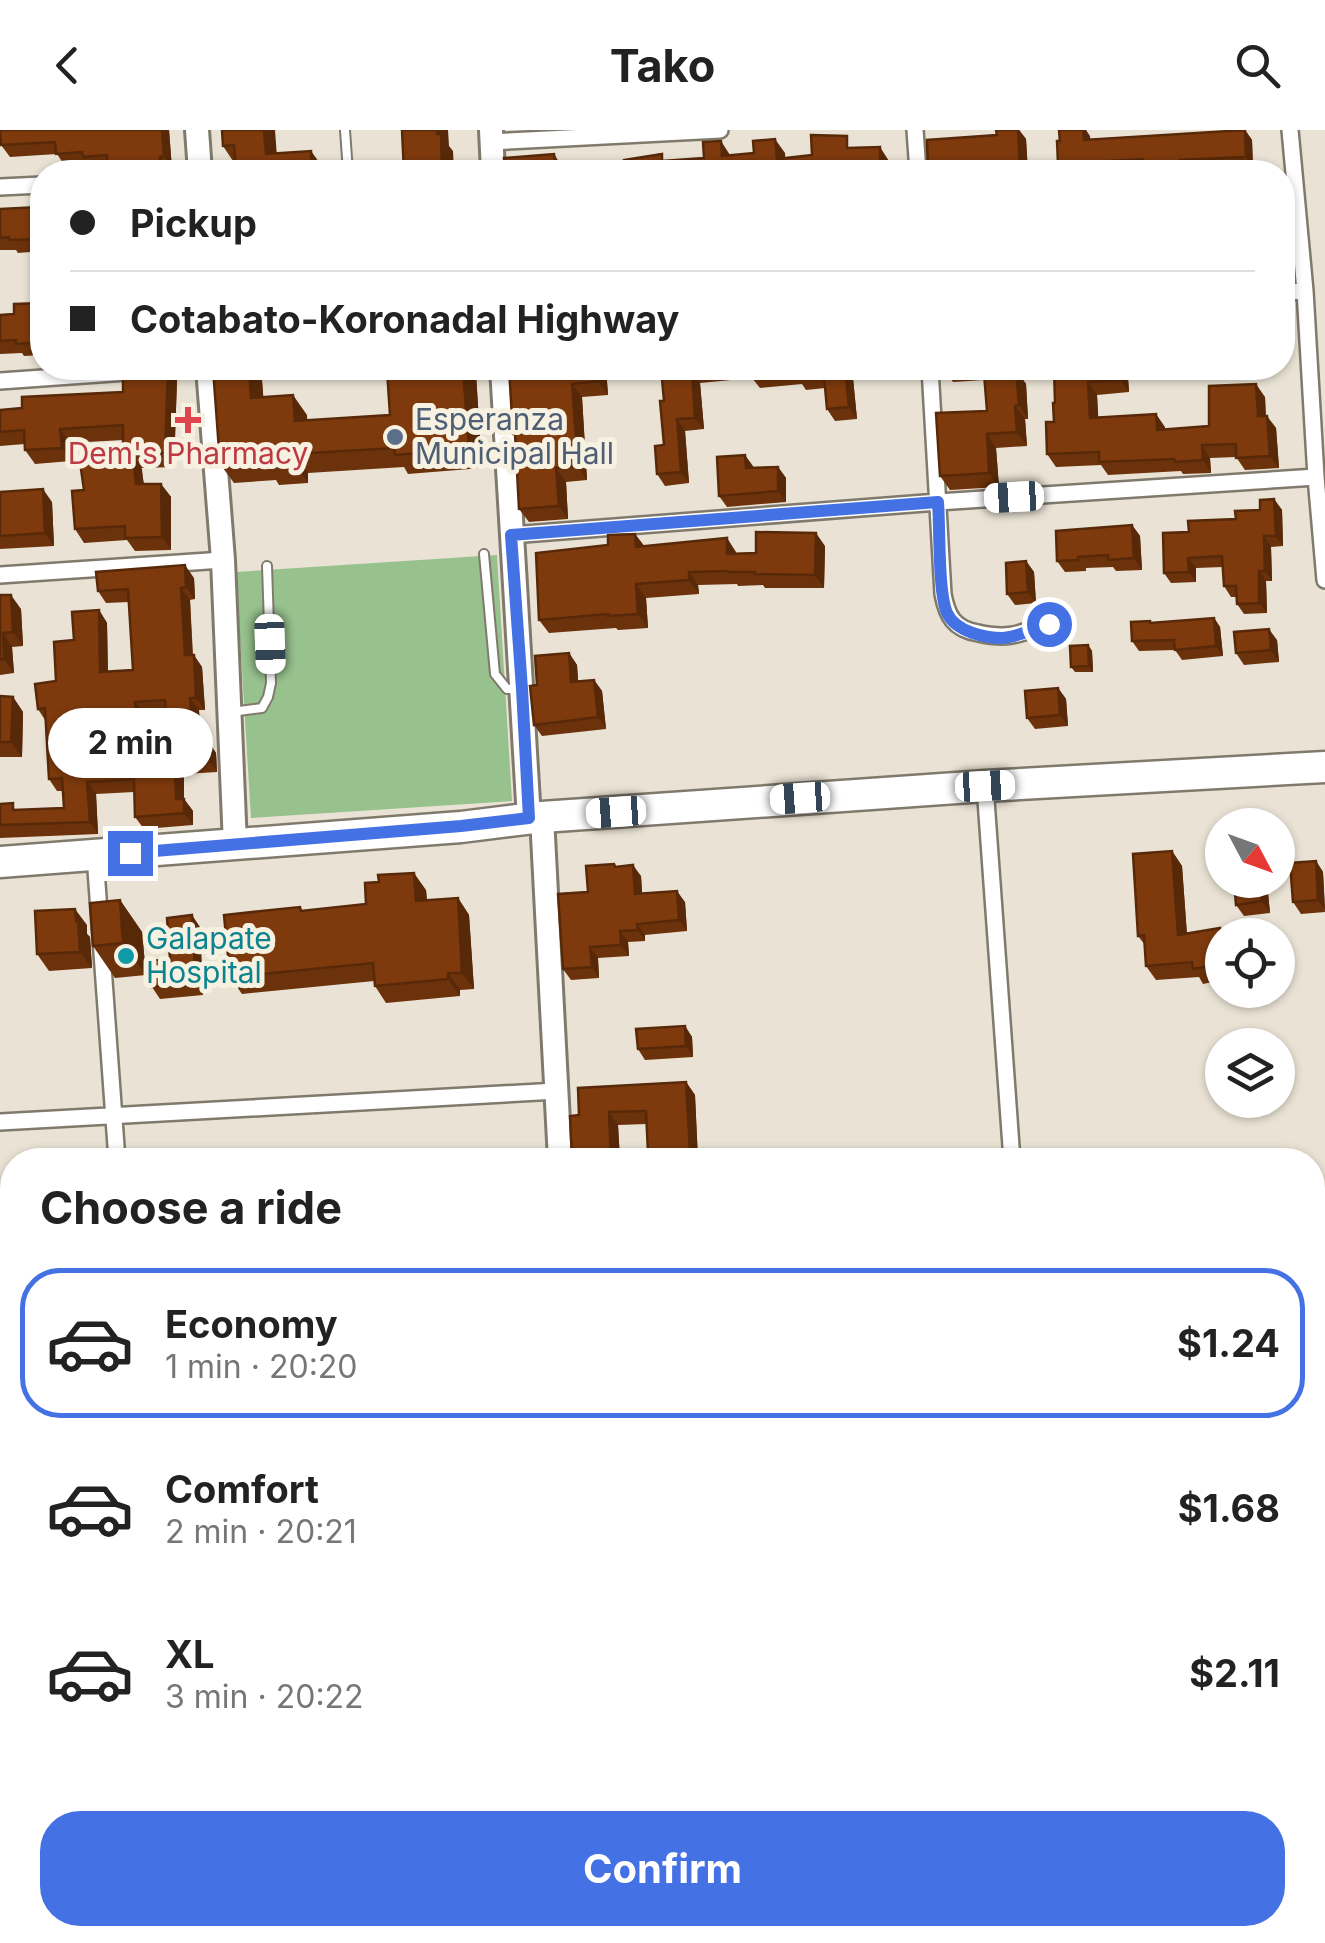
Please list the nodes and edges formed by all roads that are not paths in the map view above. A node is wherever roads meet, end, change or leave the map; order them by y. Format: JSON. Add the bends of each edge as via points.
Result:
{"nodes":[{"id":1,"x":197,"y":130,"type":"edge"},
{"id":2,"x":345,"y":130,"type":"edge"},
{"id":3,"x":720,"y":130,"type":"edge"},
{"id":4,"x":915,"y":130,"type":"edge"},
{"id":5,"x":1290,"y":130,"type":"edge"},
{"id":6,"x":491,"y":136,"type":"edge"},
{"id":7,"x":199,"y":160,"type":"edge"},
{"id":8,"x":347,"y":160,"type":"edge"},
{"id":9,"x":917,"y":160,"type":"edge"},
{"id":10,"x":1293,"y":160,"type":"edge"},
{"id":11,"x":1295,"y":183,"type":"edge"},
{"id":12,"x":30,"y":186,"type":"edge"},
{"id":13,"x":0,"y":188,"type":"edge"},
{"id":14,"x":1305,"y":290,"type":"junction"},
{"id":15,"x":1295,"y":291,"type":"edge"},
{"id":16,"x":30,"y":380,"type":"edge"},
{"id":17,"x":209,"y":380,"type":"edge"},
{"id":18,"x":503,"y":380,"type":"edge"},
{"id":19,"x":931,"y":380,"type":"edge"},
{"id":20,"x":0,"y":382,"type":"edge"},
{"id":21,"x":1316,"y":477,"type":"junction"},
{"id":22,"x":938,"y":502,"type":"junction"},
{"id":23,"x":511,"y":535,"type":"junction"},
{"id":24,"x":484,"y":554,"type":"dead end"},
{"id":25,"x":223,"y":560,"type":"junction"},
{"id":26,"x":267,"y":566,"type":"dead end"},
{"id":27,"x":0,"y":575,"type":"edge"},
{"id":28,"x":1325,"y":580,"type":"edge"},
{"id":29,"x":1049,"y":624,"type":"dead end"},
{"id":30,"x":522,"y":689,"type":"junction"},
{"id":31,"x":230,"y":712,"type":"junction"},
{"id":32,"x":1325,"y":767,"type":"edge"},
{"id":33,"x":985,"y":786,"type":"junction"},
{"id":34,"x":535,"y":818,"type":"junction"},
{"id":35,"x":235,"y":844,"type":"junction"},
{"id":36,"x":95,"y":856,"type":"junction"},
{"id":37,"x":0,"y":862,"type":"edge"},
{"id":38,"x":556,"y":1091,"type":"junction"},
{"id":39,"x":114,"y":1115,"type":"junction"},
{"id":40,"x":0,"y":1122,"type":"edge"},
{"id":41,"x":116,"y":1148,"type":"edge"},
{"id":42,"x":559,"y":1148,"type":"edge"},
{"id":43,"x":1011,"y":1148,"type":"edge"}],
"edges":[{"from":1,"to":7,"type":"street"},
{"from":2,"to":8,"type":"lane"},
{"from":3,"to":6,"type":"street"},
{"from":4,"to":9,"type":"street"},
{"from":5,"to":10,"type":"street"},
{"from":11,"to":14,"type":"street"},
{"from":12,"to":13,"type":"street"},
{"from":14,"to":15,"type":"street"},
{"from":14,"to":21,"type":"street"},
{"from":16,"to":20,"type":"street"},
{"from":17,"to":25,"type":"street"},
{"from":18,"to":23,"type":"street"},
{"from":19,"to":22,"type":"street"},
{"from":21,"to":22,"type":"street"},
{"from":21,"to":28,"type":"street"},
{"from":22,"to":23,"type":"street"},
{"from":22,"to":29,"type":"street","via":[[943,594],[954,624],[1005,638]]},
{"from":23,"to":30,"type":"street"},
{"from":24,"to":30,"type":"lane","via":[[494,674],[508,689]]},
{"from":25,"to":27,"type":"street"},
{"from":25,"to":31,"type":"street"},
{"from":26,"to":31,"type":"lane","via":[[268,697],[262,708]]},
{"from":30,"to":34,"type":"street"},
{"from":31,"to":35,"type":"street"},
{"from":32,"to":33,"type":"highway"},
{"from":33,"to":34,"type":"highway"},
{"from":33,"to":43,"type":"street"},
{"from":34,"to":35,"type":"highway"},
{"from":34,"to":38,"type":"street"},
{"from":35,"to":36,"type":"highway"},
{"from":36,"to":37,"type":"highway"},
{"from":36,"to":39,"type":"street"},
{"from":38,"to":39,"type":"street"},
{"from":38,"to":42,"type":"street"},
{"from":39,"to":40,"type":"street"},
{"from":39,"to":41,"type":"street"}]}
